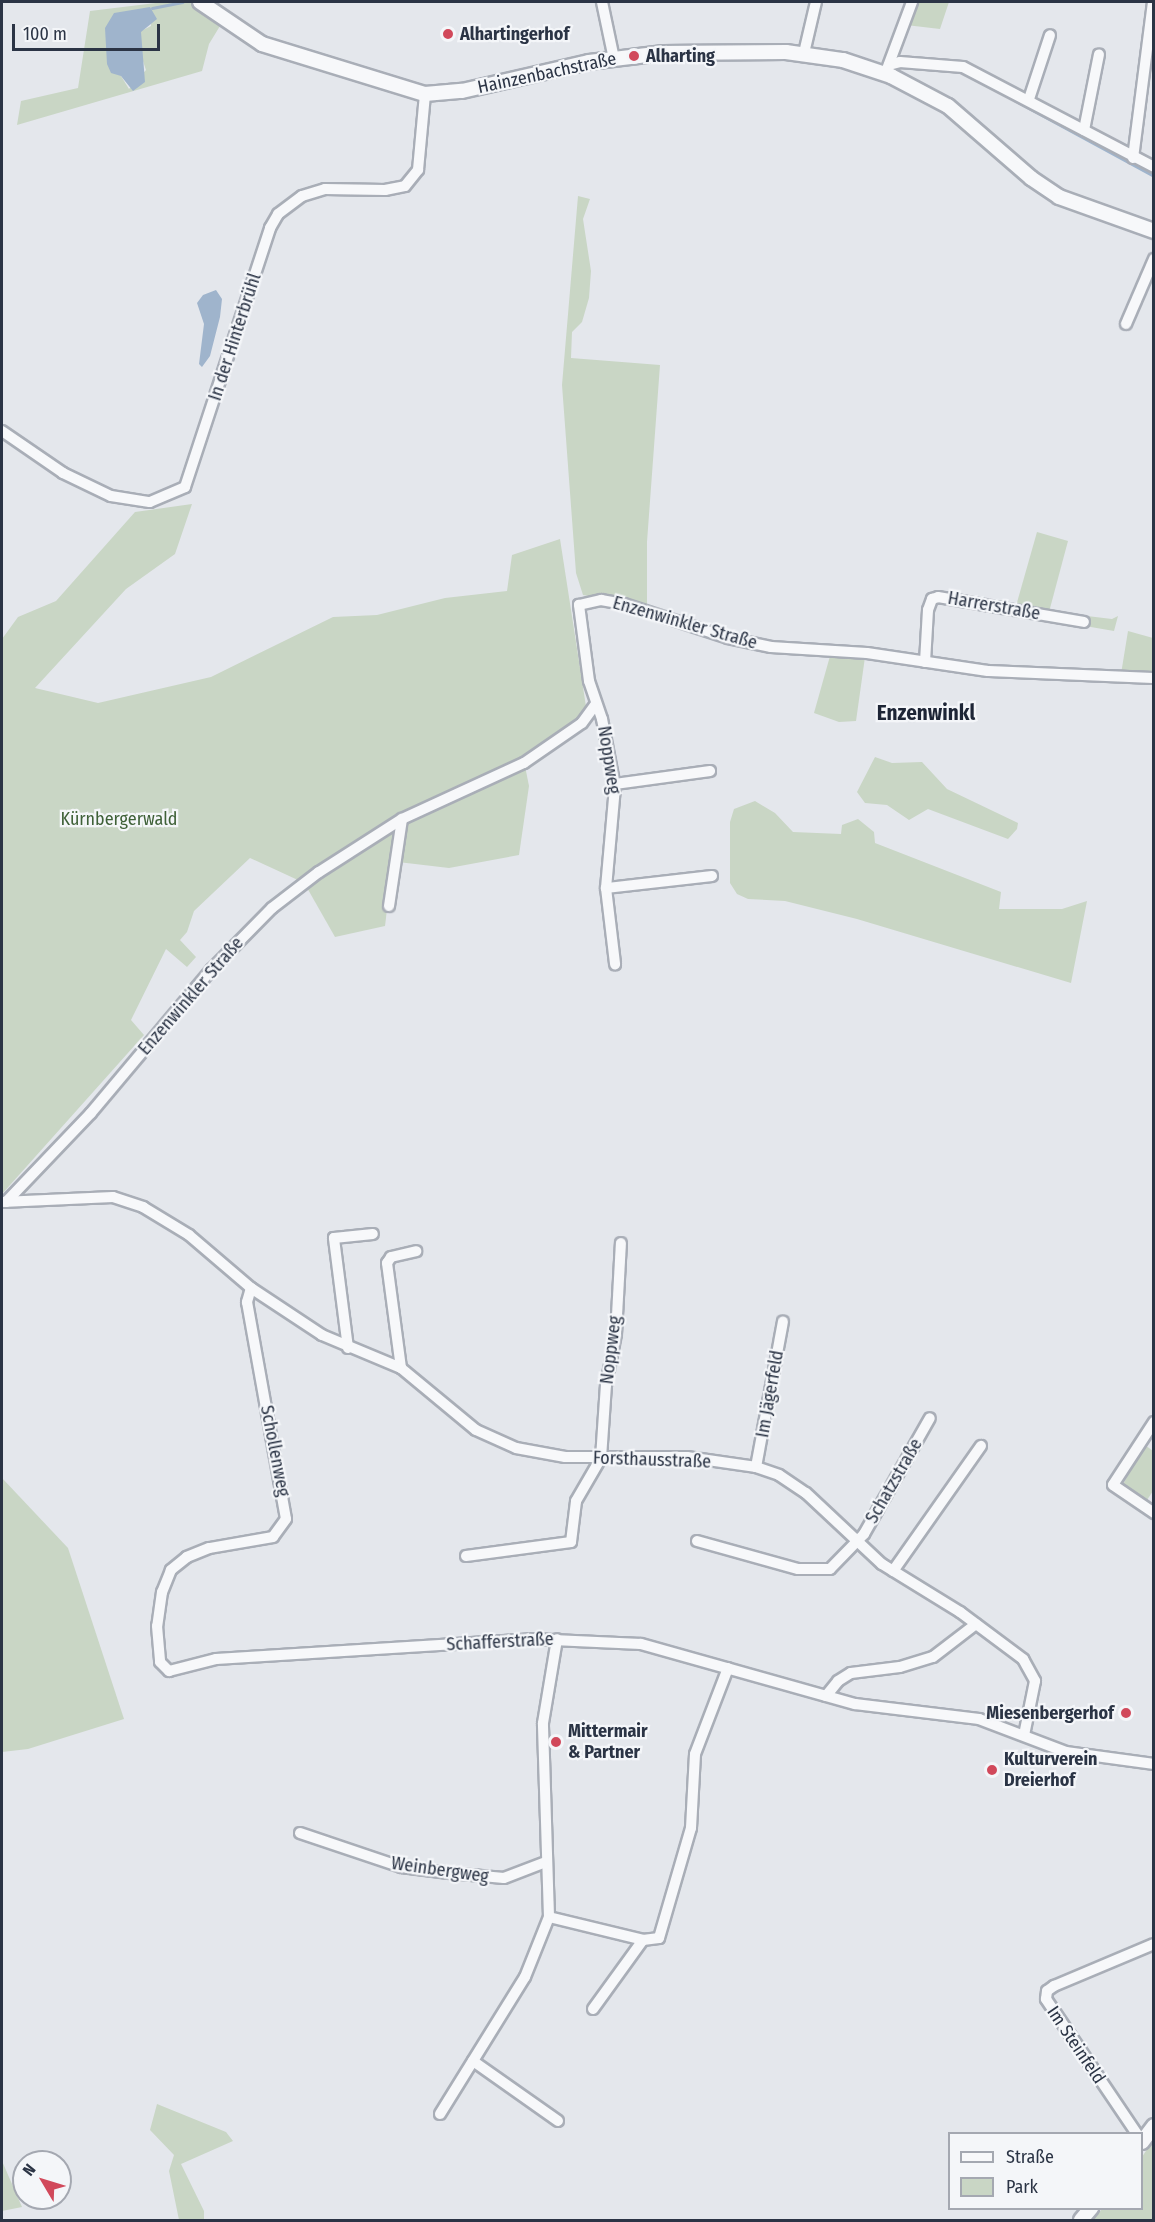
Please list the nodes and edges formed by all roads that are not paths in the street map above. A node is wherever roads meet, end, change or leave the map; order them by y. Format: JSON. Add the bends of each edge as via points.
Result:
{"nodes":[{"id":1,"x":200,"y":2,"type":"edge"},
{"id":2,"x":602,"y":2,"type":"edge"},
{"id":3,"x":816,"y":2,"type":"edge"},
{"id":4,"x":912,"y":2,"type":"edge"},
{"id":5,"x":1153,"y":2,"type":"edge"},
{"id":6,"x":1050,"y":35,"type":"dead end"},
{"id":7,"x":804,"y":53,"type":"junction"},
{"id":8,"x":1099,"y":54,"type":"dead end"},
{"id":9,"x":614,"y":59,"type":"junction"},
{"id":10,"x":887,"y":69,"type":"junction"},
{"id":11,"x":425,"y":93,"type":"junction"},
{"id":12,"x":1029,"y":99,"type":"junction"},
{"id":13,"x":1084,"y":130,"type":"junction"},
{"id":14,"x":1133,"y":158,"type":"junction"},
{"id":15,"x":1154,"y":167,"type":"edge"},
{"id":16,"x":1154,"y":231,"type":"edge"},
{"id":17,"x":1154,"y":260,"type":"edge"},
{"id":18,"x":1126,"y":324,"type":"dead end"},
{"id":19,"x":2,"y":431,"type":"edge"},
{"id":20,"x":1084,"y":622,"type":"dead end"},
{"id":21,"x":925,"y":662,"type":"junction"},
{"id":22,"x":1154,"y":678,"type":"edge"},
{"id":23,"x":595,"y":705,"type":"junction"},
{"id":24,"x":710,"y":771,"type":"dead end"},
{"id":25,"x":615,"y":784,"type":"junction"},
{"id":26,"x":402,"y":819,"type":"junction"},
{"id":27,"x":711,"y":876,"type":"dead end"},
{"id":28,"x":606,"y":888,"type":"junction"},
{"id":29,"x":389,"y":906,"type":"dead end"},
{"id":30,"x":615,"y":964,"type":"dead end"},
{"id":31,"x":4,"y":1202,"type":"edge"},
{"id":32,"x":374,"y":1234,"type":"dead end"},
{"id":33,"x":621,"y":1243,"type":"dead end"},
{"id":34,"x":416,"y":1251,"type":"dead end"},
{"id":35,"x":251,"y":1288,"type":"junction"},
{"id":36,"x":783,"y":1321,"type":"dead end"},
{"id":37,"x":348,"y":1348,"type":"junction"},
{"id":38,"x":401,"y":1368,"type":"junction"},
{"id":39,"x":930,"y":1418,"type":"dead end"},
{"id":40,"x":1154,"y":1422,"type":"edge"},
{"id":41,"x":981,"y":1446,"type":"dead end"},
{"id":42,"x":601,"y":1458,"type":"junction"},
{"id":43,"x":756,"y":1467,"type":"junction"},
{"id":44,"x":1154,"y":1513,"type":"edge"},
{"id":45,"x":697,"y":1541,"type":"dead end"},
{"id":46,"x":857,"y":1543,"type":"junction"},
{"id":47,"x":466,"y":1556,"type":"dead end"},
{"id":48,"x":893,"y":1571,"type":"junction"},
{"id":49,"x":976,"y":1624,"type":"junction"},
{"id":50,"x":557,"y":1639,"type":"junction"},
{"id":51,"x":728,"y":1668,"type":"junction"},
{"id":52,"x":169,"y":1671,"type":"joint"},
{"id":53,"x":826,"y":1696,"type":"junction"},
{"id":54,"x":1024,"y":1735,"type":"junction"},
{"id":55,"x":1154,"y":1764,"type":"edge"},
{"id":56,"x":300,"y":1833,"type":"dead end"},
{"id":57,"x":546,"y":1862,"type":"junction"},
{"id":58,"x":549,"y":1917,"type":"junction"},
{"id":59,"x":643,"y":1940,"type":"junction"},
{"id":60,"x":1154,"y":1944,"type":"edge"},
{"id":61,"x":593,"y":2009,"type":"dead end"},
{"id":62,"x":474,"y":2061,"type":"junction"},
{"id":63,"x":440,"y":2114,"type":"dead end"},
{"id":64,"x":558,"y":2121,"type":"dead end"},
{"id":65,"x":1137,"y":2132,"type":"edge"}],
"edges":[{"from":1,"to":11,"type":"street","name":"Hainzenbachstraße","via":[[270,47]]},
{"from":2,"to":9,"type":"street"},
{"from":3,"to":7,"type":"street"},
{"from":4,"to":10,"type":"street"},
{"from":5,"to":14,"type":"street"},
{"from":6,"to":12,"type":"street"},
{"from":7,"to":9,"type":"street","name":"Hainzenbachstraße","via":[[663,53]]},
{"from":7,"to":10,"type":"street","name":"Hainzenbachstraße"},
{"from":8,"to":13,"type":"street"},
{"from":9,"to":11,"type":"street","name":"Hainzenbachstraße","via":[[462,91]]},
{"from":10,"to":12,"type":"street","via":[[900,62],[957,65]]},
{"from":10,"to":16,"type":"street","name":"Hainzenbachstraße","via":[[948,106],[1052,193],[1088,210]]},
{"from":11,"to":19,"type":"street","name":"In der Hinterbrühl","via":[[418,170],[413,179],[385,190],[325,189],[302,196],[278,214],[270,228],[185,487],[150,502],[111,496],[63,473]]},
{"from":12,"to":13,"type":"street"},
{"from":13,"to":14,"type":"street"},
{"from":14,"to":15,"type":"street"},
{"from":17,"to":18,"type":"street"},
{"from":20,"to":21,"type":"street","name":"Harrerstraße","via":[[938,597],[932,599],[928,610]]},
{"from":21,"to":22,"type":"street","name":"Enzenwinkler Straße","via":[[988,671]]},
{"from":21,"to":23,"type":"street","name":"Enzenwinkler Straße","via":[[771,647],[601,600],[579,605]]},
{"from":23,"to":25,"type":"street","name":"Noppweg","via":[[602,719]]},
{"from":23,"to":26,"type":"street","name":"Enzenwinkler Straße","via":[[582,723],[524,763]]},
{"from":24,"to":25,"type":"street"},
{"from":25,"to":28,"type":"street","name":"Noppweg"},
{"from":26,"to":29,"type":"street"},
{"from":26,"to":31,"type":"street","name":"Enzenwinkler Straße","via":[[319,872],[240,939],[91,1113]]},
{"from":27,"to":28,"type":"street"},
{"from":28,"to":30,"type":"street","name":"Noppweg"},
{"from":31,"to":35,"type":"street","name":"Forsthausstraße","via":[[113,1197],[143,1207],[189,1235]]},
{"from":32,"to":37,"type":"street","via":[[334,1239]]},
{"from":33,"to":42,"type":"street","name":"Noppweg","via":[[616,1334],[606,1385]]},
{"from":34,"to":38,"type":"street","via":[[391,1257],[387,1263]]},
{"from":35,"to":37,"type":"street","name":"Forsthausstraße"},
{"from":35,"to":52,"type":"street","name":"Schollenweg","via":[[247,1302],[286,1519],[278,1534],[268,1540],[209,1548],[187,1557],[171,1570],[162,1592],[157,1626],[160,1662]]},
{"from":36,"to":43,"type":"street","name":"Im Jägerfeld"},
{"from":37,"to":38,"type":"street","name":"Forsthausstraße"},
{"from":38,"to":42,"type":"street","name":"Forsthausstraße","via":[[487,1436],[543,1455]]},
{"from":39,"to":46,"type":"street","name":"Schatzstraße"},
{"from":40,"to":44,"type":"street","via":[[1113,1485]]},
{"from":41,"to":48,"type":"street"},
{"from":42,"to":43,"type":"street","name":"Forsthausstraße","via":[[687,1457]]},
{"from":42,"to":47,"type":"street","via":[[576,1501],[571,1542]]},
{"from":43,"to":46,"type":"street","name":"Forsthausstraße","via":[[779,1475],[806,1493]]},
{"from":45,"to":46,"type":"street","name":"Schatzstraße","via":[[790,1567],[823,1570],[835,1565]]},
{"from":46,"to":48,"type":"street","name":"Forsthausstraße"},
{"from":48,"to":49,"type":"street","name":"Forsthausstraße"},
{"from":49,"to":53,"type":"street","via":[[933,1657],[900,1667],[851,1673]]},
{"from":49,"to":54,"type":"street","name":"Forsthausstraße","via":[[1023,1659],[1034,1674],[1035,1690]]},
{"from":50,"to":51,"type":"street","name":"Schafferstraße","via":[[642,1644]]},
{"from":50,"to":52,"type":"street","name":"Schafferstraße","via":[[216,1659]]},
{"from":50,"to":57,"type":"street","via":[[543,1723]]},
{"from":51,"to":53,"type":"street","name":"Schafferstraße"},
{"from":51,"to":59,"type":"street","via":[[695,1754],[691,1828],[666,1917],[659,1938]]},
{"from":53,"to":54,"type":"street","name":"Schafferstraße","via":[[881,1709],[987,1721]]},
{"from":54,"to":55,"type":"street","name":"Schafferstraße","via":[[1066,1752]]},
{"from":56,"to":57,"type":"street","name":"Weinbergweg","via":[[401,1867],[449,1873],[504,1878]]},
{"from":57,"to":58,"type":"street"},
{"from":58,"to":59,"type":"street"},
{"from":58,"to":62,"type":"street","via":[[525,1977]]},
{"from":59,"to":61,"type":"street"},
{"from":60,"to":65,"type":"street","name":"Im Steinfeld","via":[[1054,1986],[1047,1991],[1046,1999]]},
{"from":62,"to":63,"type":"street"},
{"from":62,"to":64,"type":"street"}]}
